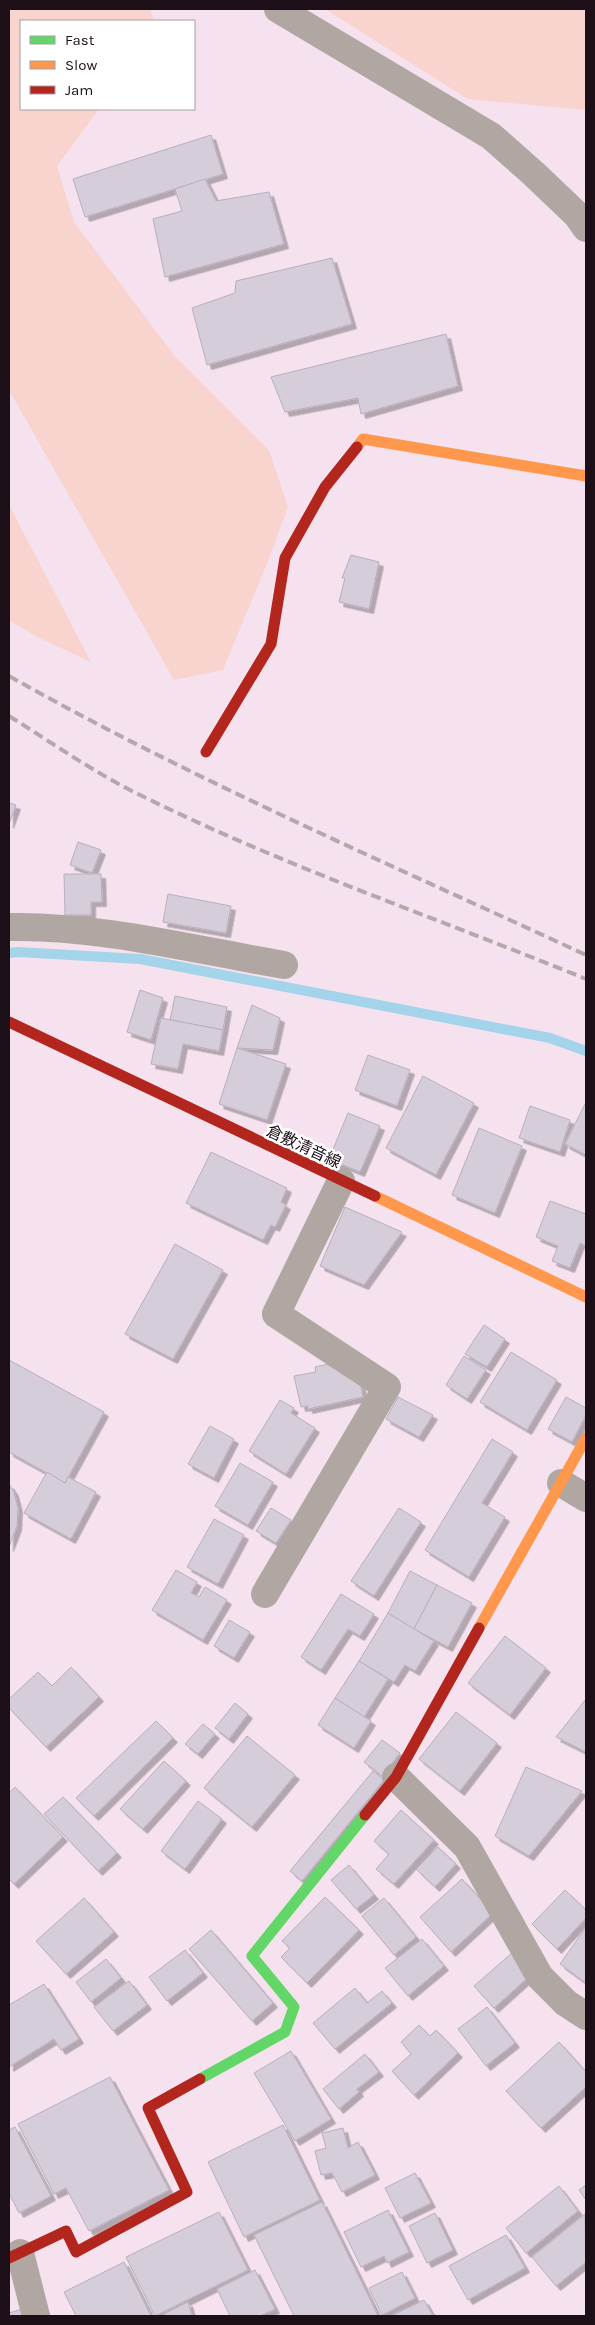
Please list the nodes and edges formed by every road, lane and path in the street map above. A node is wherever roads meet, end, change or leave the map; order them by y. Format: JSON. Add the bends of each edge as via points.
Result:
{"nodes":[{"id":1,"x":278,"y":9,"type":"edge"},
{"id":2,"x":586,"y":228,"type":"edge"},
{"id":3,"x":586,"y":476,"type":"edge"},
{"id":4,"x":206,"y":752,"type":"dead end"},
{"id":5,"x":9,"y":927,"type":"edge"},
{"id":6,"x":284,"y":965,"type":"dead end"},
{"id":7,"x":9,"y":1022,"type":"edge"},
{"id":8,"x":341,"y":1181,"type":"junction"},
{"id":9,"x":586,"y":1298,"type":"edge"},
{"id":10,"x":586,"y":1438,"type":"edge"},
{"id":11,"x":561,"y":1483,"type":"junction"},
{"id":12,"x":586,"y":1498,"type":"edge"},
{"id":13,"x":265,"y":1594,"type":"dead end"},
{"id":14,"x":396,"y":1777,"type":"junction"},
{"id":15,"x":586,"y":2016,"type":"edge"},
{"id":16,"x":14,"y":2256,"type":"edge"},
{"id":17,"x":36,"y":2316,"type":"edge"}],
"edges":[{"from":1,"to":2,"type":"street","via":[[491,136],[563,202]]},
{"from":3,"to":4,"type":"street","via":[[363,439],[325,487],[284,558],[271,644]]},
{"from":5,"to":6,"type":"street","via":[[39,926],[104,934]]},
{"from":7,"to":8,"type":"street","name":"倉敷清音線"},
{"from":8,"to":9,"type":"street","name":"倉敷清音線"},
{"from":8,"to":13,"type":"street","via":[[276,1314],[386,1387]]},
{"from":10,"to":11,"type":"street"},
{"from":11,"to":12,"type":"street"},
{"from":11,"to":14,"type":"street"},
{"from":14,"to":15,"type":"street","via":[[467,1847],[540,1977],[566,2003]]},
{"from":14,"to":16,"type":"street","via":[[252,1956],[294,2007],[285,2032],[148,2108],[187,2192],[76,2252],[66,2231]]},
{"from":16,"to":17,"type":"street"}]}
